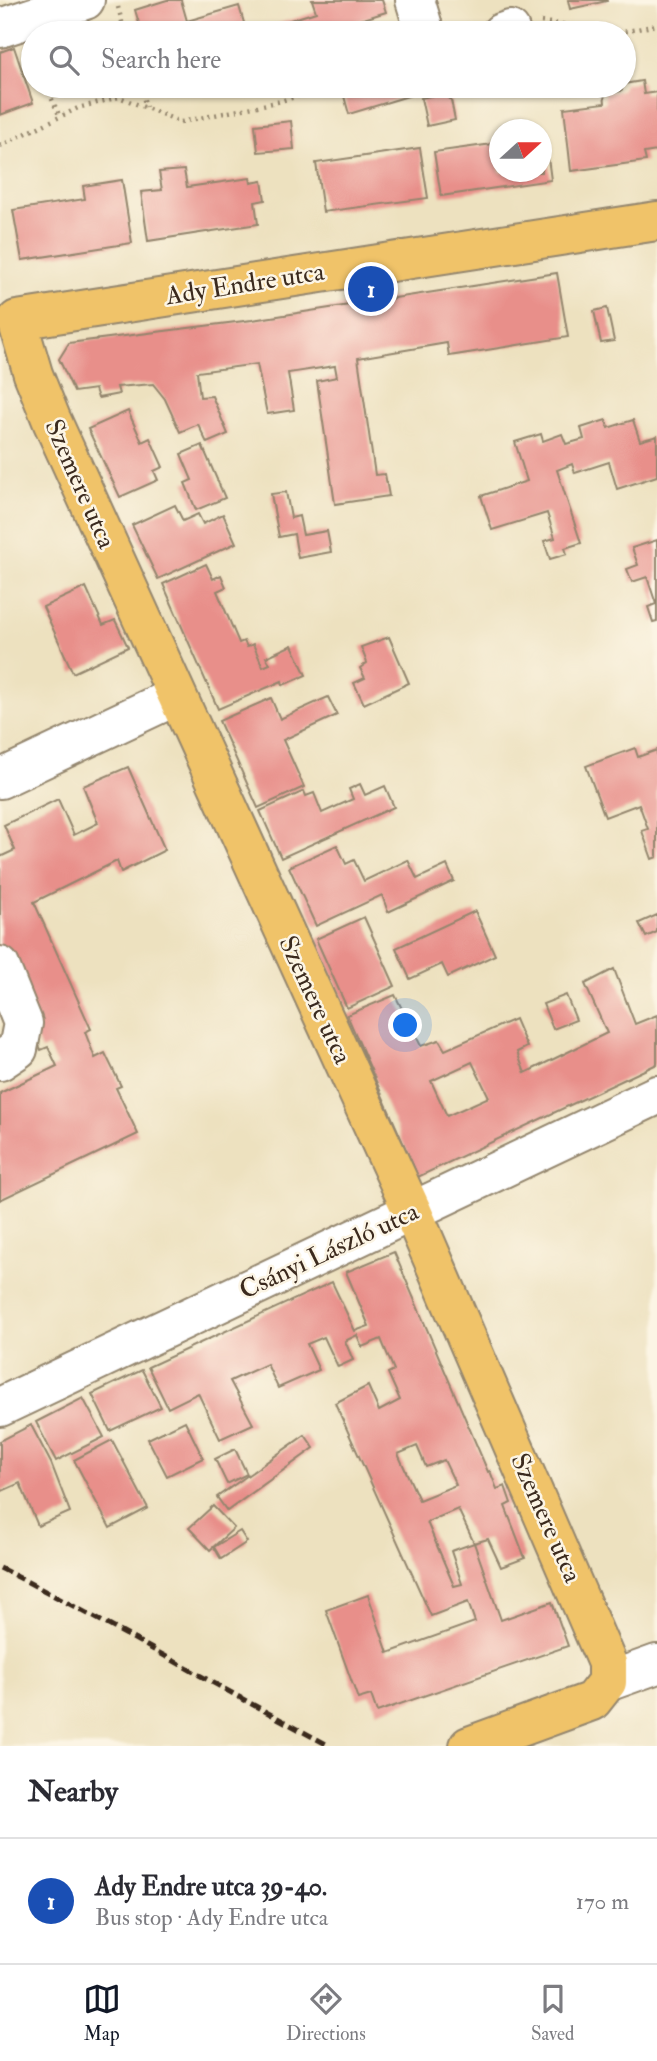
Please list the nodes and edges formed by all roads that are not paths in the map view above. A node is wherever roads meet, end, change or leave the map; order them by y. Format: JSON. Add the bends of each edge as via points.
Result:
{"nodes":[{"id":1,"x":86,"y":0,"type":"edge"},
{"id":2,"x":415,"y":0,"type":"edge"},
{"id":3,"x":21,"y":21,"type":"edge"},
{"id":4,"x":22,"y":21,"type":"edge"},
{"id":5,"x":421,"y":21,"type":"edge"},
{"id":6,"x":0,"y":28,"type":"edge"},
{"id":7,"x":657,"y":221,"type":"edge"},
{"id":8,"x":9,"y":321,"type":"edge"},
{"id":9,"x":176,"y":696,"type":"junction"},
{"id":10,"x":0,"y":779,"type":"edge"},
{"id":11,"x":0,"y":966,"type":"edge"},
{"id":12,"x":0,"y":1061,"type":"edge"},
{"id":13,"x":657,"y":1095,"type":"edge"},
{"id":14,"x":412,"y":1211,"type":"junction"},
{"id":15,"x":0,"y":1407,"type":"edge"},
{"id":16,"x":657,"y":1664,"type":"edge"},
{"id":17,"x":607,"y":1682,"type":"junction"},
{"id":18,"x":469,"y":1746,"type":"edge"}],
"edges":[{"from":1,"to":4,"type":"street"},
{"from":2,"to":5,"type":"street"},
{"from":3,"to":6,"type":"street"},
{"from":7,"to":8,"type":"main road","name":"Ady Endre utca"},
{"from":8,"to":9,"type":"main road","name":"Szemere utca"},
{"from":9,"to":10,"type":"street"},
{"from":9,"to":14,"type":"main road","name":"Szemere utca"},
{"from":11,"to":12,"type":"street","via":[[23,1023],[18,1049]]},
{"from":13,"to":14,"type":"street","name":"Csányi László utca"},
{"from":14,"to":15,"type":"street","name":"Csányi László utca"},
{"from":14,"to":17,"type":"main road","name":"Szemere utca","via":[[598,1637],[607,1663]]},
{"from":16,"to":17,"type":"street"},
{"from":17,"to":18,"type":"main road","via":[[592,1701]]}]}
